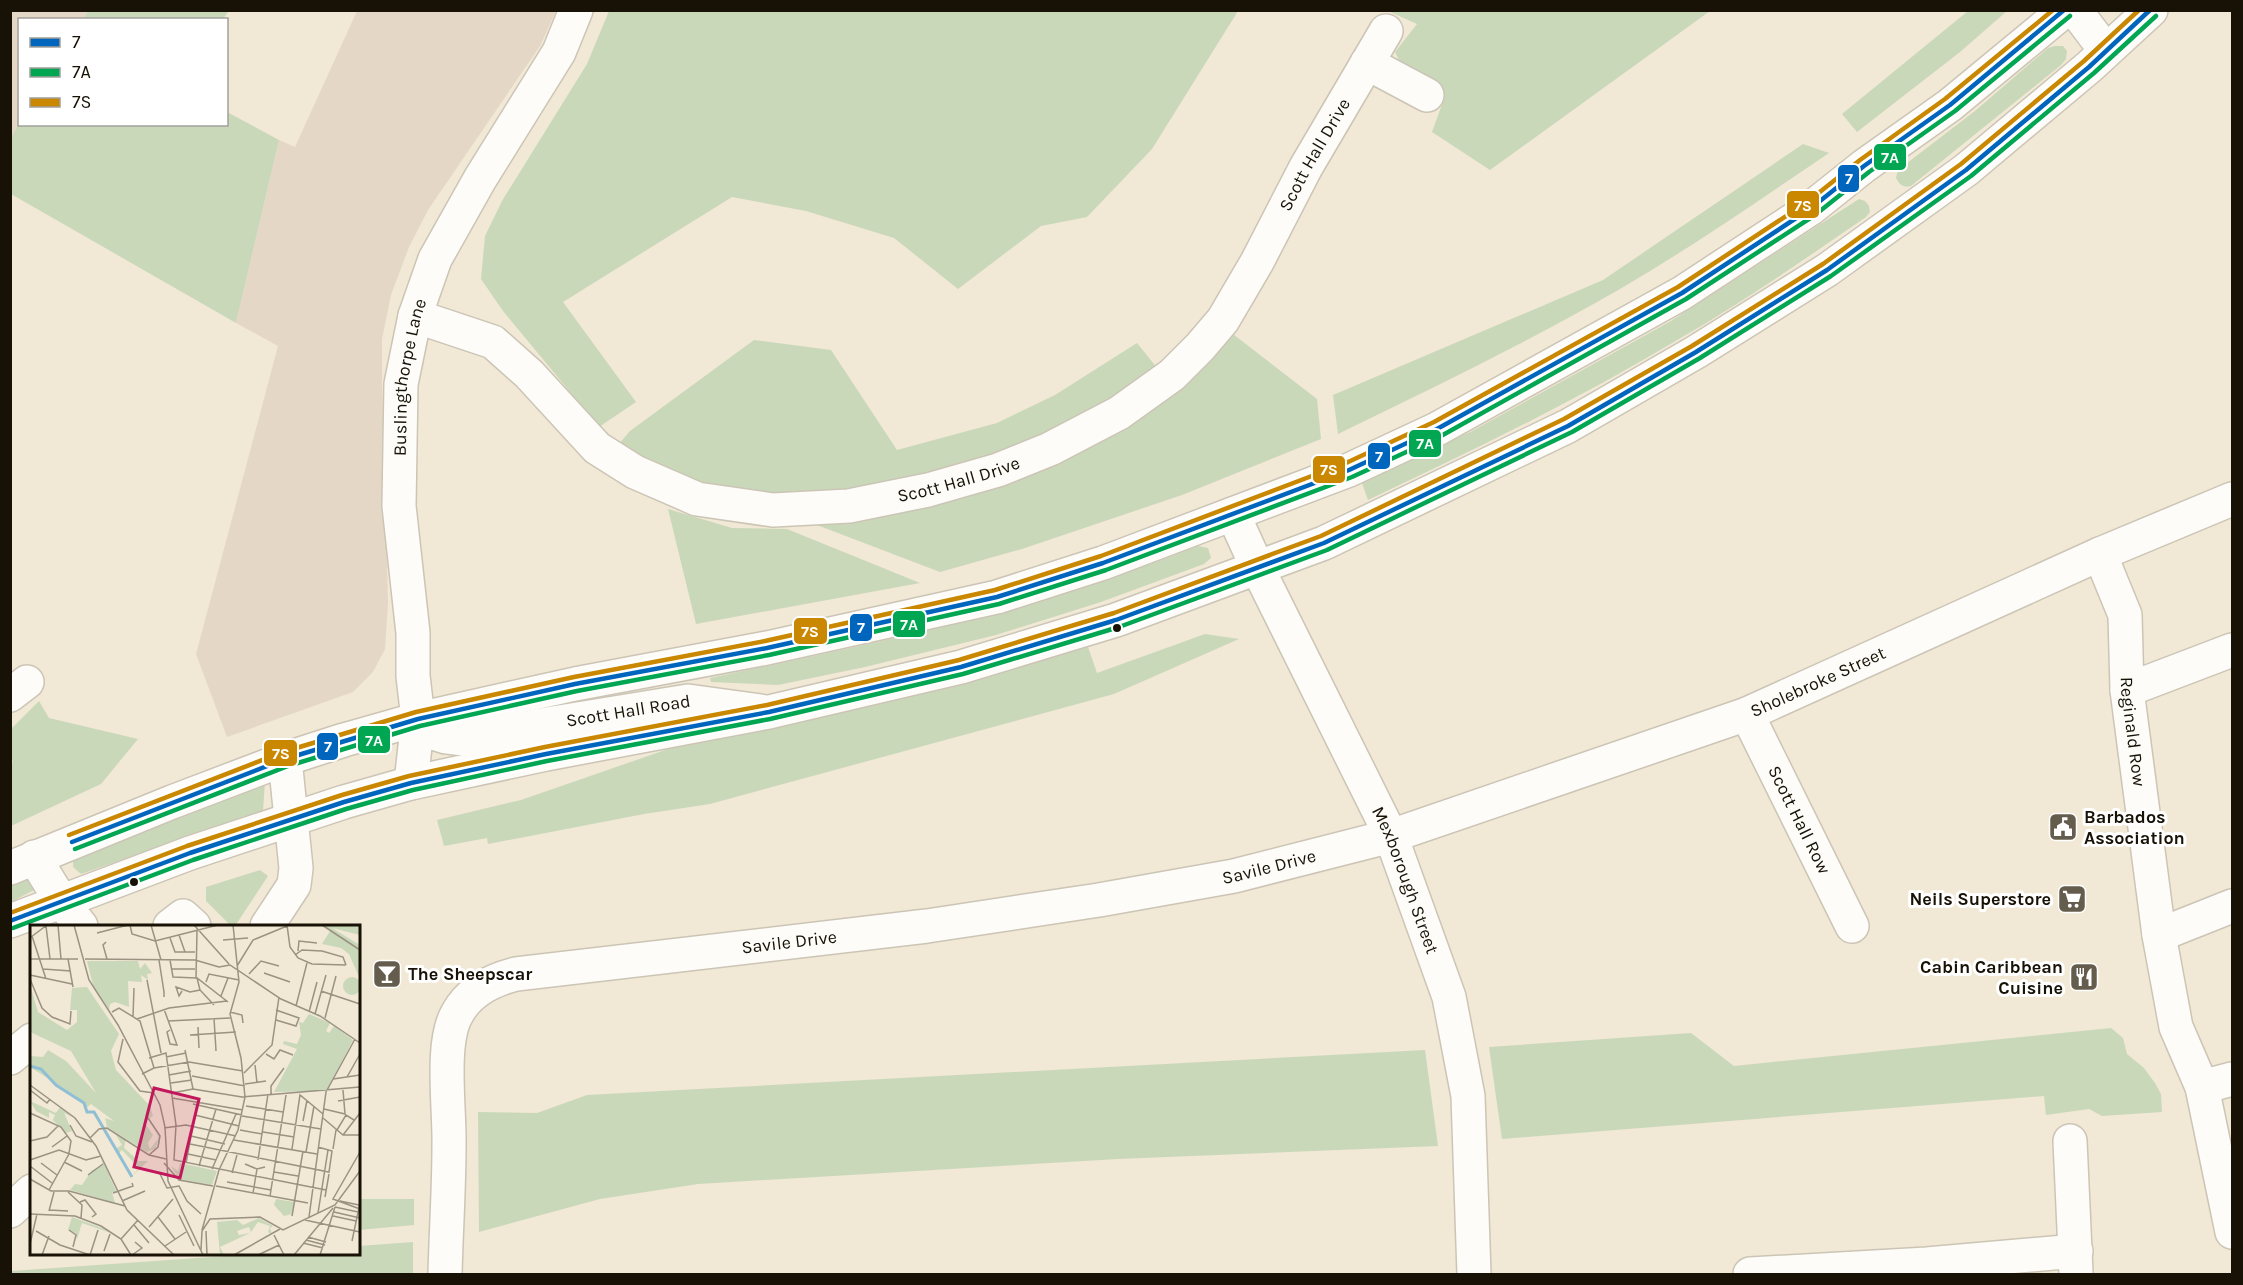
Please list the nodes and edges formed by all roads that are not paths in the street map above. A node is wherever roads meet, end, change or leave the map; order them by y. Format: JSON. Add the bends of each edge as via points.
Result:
{"nodes":[{"id":1,"x":576,"y":10,"type":"edge"},
{"id":2,"x":2065,"y":10,"type":"edge"},
{"id":3,"x":2075,"y":10,"type":"edge"},
{"id":4,"x":2151,"y":10,"type":"edge"},
{"id":5,"x":1386,"y":31,"type":"dead end"},
{"id":6,"x":2106,"y":51,"type":"junction"},
{"id":7,"x":1367,"y":63,"type":"junction"},
{"id":8,"x":1426,"y":95,"type":"dead end"},
{"id":9,"x":415,"y":316,"type":"junction"},
{"id":10,"x":2232,"y":501,"type":"edge"},
{"id":11,"x":1233,"y":514,"type":"junction"},
{"id":12,"x":2100,"y":554,"type":"junction"},
{"id":13,"x":1258,"y":569,"type":"junction"},
{"id":14,"x":2232,"y":650,"type":"edge"},
{"id":15,"x":2127,"y":690,"type":"junction"},
{"id":16,"x":769,"y":712,"type":"junction"},
{"id":17,"x":1747,"y":714,"type":"junction"},
{"id":18,"x":418,"y":719,"type":"junction"},
{"id":19,"x":285,"y":759,"type":"junction"},
{"id":20,"x":411,"y":783,"type":"junction"},
{"id":21,"x":290,"y":820,"type":"junction"},
{"id":22,"x":1391,"y":836,"type":"junction"},
{"id":23,"x":22,"y":863,"type":"edge"},
{"id":24,"x":61,"y":901,"type":"junction"},
{"id":25,"x":2232,"y":906,"type":"edge"},
{"id":26,"x":10,"y":921,"type":"edge"},
{"id":27,"x":79,"y":925,"type":"edge"},
{"id":28,"x":268,"y":925,"type":"edge"},
{"id":29,"x":1852,"y":926,"type":"dead end"},
{"id":30,"x":2159,"y":935,"type":"junction"},
{"id":31,"x":30,"y":1042,"type":"edge"},
{"id":32,"x":10,"y":1058,"type":"edge"},
{"id":33,"x":2217,"y":1083,"type":"edge"},
{"id":34,"x":2070,"y":1141,"type":"dead end"},
{"id":35,"x":30,"y":1193,"type":"edge"},
{"id":36,"x":10,"y":1211,"type":"edge"},
{"id":37,"x":2232,"y":1232,"type":"edge"},
{"id":38,"x":2076,"y":1263,"type":"edge"},
{"id":39,"x":1767,"y":1274,"type":"edge"},
{"id":40,"x":446,"y":1275,"type":"edge"},
{"id":41,"x":1474,"y":1275,"type":"edge"}],
"edges":[{"from":1,"to":9,"type":"main road","name":"Buslingthorpe Lane","via":[[560,52],[435,259]]},
{"from":2,"to":11,"type":"main road","name":"Scott Hall Road","via":[[1950,105],[1810,209],[1682,293],[1437,429],[1349,470]]},
{"from":3,"to":6,"type":"main road"},
{"from":4,"to":6,"type":"main road","name":"Scott Hall Road"},
{"from":5,"to":7,"type":"main road","name":"Scott Hall Drive"},
{"from":6,"to":13,"type":"main road","name":"Scott Hall Road","via":[[1966,170],[1827,270],[1696,352],[1568,426],[1343,536]]},
{"from":7,"to":8,"type":"main road"},
{"from":7,"to":9,"type":"main road","name":"Scott Hall Drive","via":[[1223,320],[1172,375],[1119,413],[1050,449],[998,470],[928,490],[849,506],[773,510],[697,499],[635,472],[597,448],[529,374],[493,342]]},
{"from":9,"to":18,"type":"main road","name":"Buslingthorpe Lane","via":[[401,384],[399,506]]},
{"from":10,"to":12,"type":"main road","name":"Sholebroke Street"},
{"from":11,"to":13,"type":"main road","name":"Mexborough Street"},
{"from":11,"to":18,"type":"main road","name":"Scott Hall Road","via":[[1103,563],[997,597]]},
{"from":12,"to":15,"type":"main road","name":"Reginald Row","via":[[2125,615]]},
{"from":12,"to":17,"type":"main road","name":"Sholebroke Street"},
{"from":13,"to":16,"type":"main road","name":"Scott Hall Road","via":[[1116,620],[961,667]]},
{"from":13,"to":22,"type":"main road","name":"Mexborough Street"},
{"from":14,"to":15,"type":"main road"},
{"from":15,"to":30,"type":"main road","name":"Reginald Row"},
{"from":16,"to":18,"type":"main road","name":"Scott Hall Road","via":[[688,701],[462,739],[434,733]]},
{"from":16,"to":20,"type":"main road","name":"Scott Hall Road"},
{"from":17,"to":22,"type":"main road","name":"Sholebroke Street"},
{"from":17,"to":29,"type":"main road","name":"Scott Hall Row"},
{"from":18,"to":19,"type":"main road","name":"Scott Hall Road"},
{"from":18,"to":20,"type":"main road","name":"Buslingthorpe Lane"},
{"from":19,"to":21,"type":"main road"},
{"from":19,"to":23,"type":"main road","name":"Scott Hall Road"},
{"from":20,"to":21,"type":"main road","name":"Scott Hall Road"},
{"from":21,"to":24,"type":"main road","name":"Scott Hall Road"},
{"from":21,"to":28,"type":"main road","via":[[296,868],[294,885]]},
{"from":22,"to":40,"type":"main road","name":"Savile Drive","via":[[1234,876],[1099,900],[927,926],[516,974],[493,981],[472,994],[457,1014],[448,1036]]},
{"from":22,"to":41,"type":"main road","name":"Mexborough Street","via":[[1449,997],[1468,1096]]},
{"from":23,"to":24,"type":"main road"},
{"from":24,"to":26,"type":"main road","name":"Scott Hall Road"},
{"from":24,"to":27,"type":"main road"},
{"from":25,"to":30,"type":"main road"},
{"from":30,"to":33,"type":"main road","name":"Reginald Row","via":[[2176,1026]]},
{"from":31,"to":32,"type":"main road"},
{"from":33,"to":37,"type":"main road","name":"Reginald Row"},
{"from":34,"to":38,"type":"main road"},
{"from":35,"to":36,"type":"main road"},
{"from":38,"to":39,"type":"main road","via":[[1928,1264]]}]}
